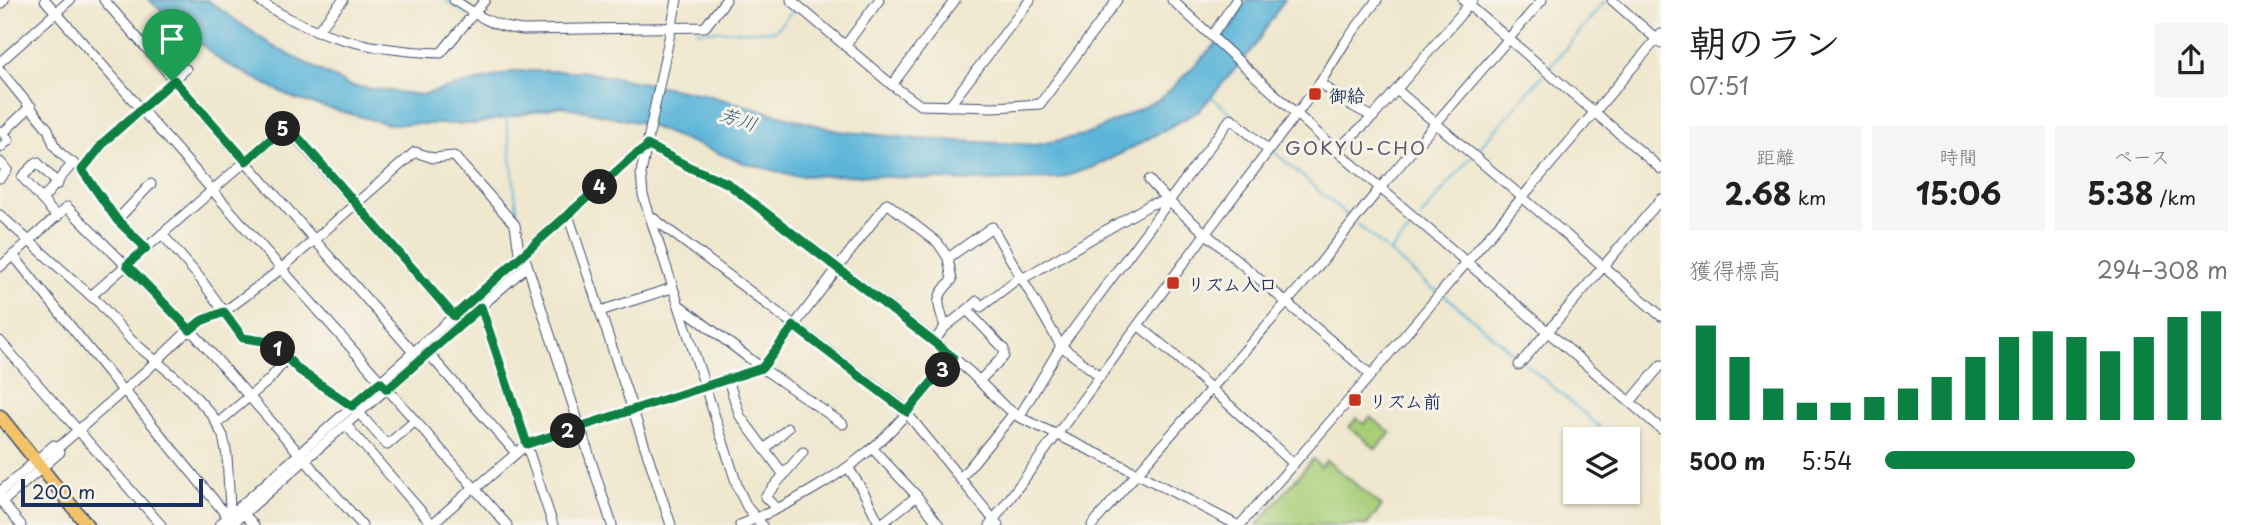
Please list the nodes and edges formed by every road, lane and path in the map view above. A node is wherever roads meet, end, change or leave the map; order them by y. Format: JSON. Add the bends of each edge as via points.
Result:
{"nodes":[{"id":1,"x":46,"y":0,"type":"edge"},
{"id":2,"x":70,"y":0,"type":"edge"},
{"id":3,"x":104,"y":0,"type":"edge"},
{"id":4,"x":258,"y":0,"type":"edge"},
{"id":5,"x":343,"y":0,"type":"edge"},
{"id":6,"x":454,"y":0,"type":"edge"},
{"id":7,"x":485,"y":0,"type":"edge"},
{"id":8,"x":677,"y":0,"type":"edge"},
{"id":9,"x":726,"y":0,"type":"edge"},
{"id":10,"x":791,"y":0,"type":"edge"},
{"id":11,"x":879,"y":0,"type":"edge"},
{"id":12,"x":955,"y":0,"type":"edge"},
{"id":13,"x":1030,"y":0,"type":"edge"},
{"id":14,"x":1117,"y":0,"type":"edge"},
{"id":15,"x":1236,"y":0,"type":"edge"},
{"id":16,"x":1377,"y":0,"type":"edge"},
{"id":17,"x":1542,"y":0,"type":"edge"},
{"id":18,"x":1612,"y":0,"type":"edge"},
{"id":19,"x":1177,"y":2,"type":"edge"},
{"id":20,"x":1468,"y":2,"type":"edge"},
{"id":21,"x":56,"y":12,"type":"junction"},
{"id":22,"x":472,"y":16,"type":"junction"},
{"id":23,"x":671,"y":29,"type":"junction"},
{"id":24,"x":317,"y":31,"type":"junction"},
{"id":25,"x":1214,"y":37,"type":"junction"},
{"id":26,"x":1509,"y":39,"type":"junction"},
{"id":27,"x":1660,"y":39,"type":"edge"},
{"id":28,"x":845,"y":46,"type":"junction"},
{"id":29,"x":0,"y":62,"type":"edge"},
{"id":30,"x":186,"y":69,"type":"dead end"},
{"id":31,"x":0,"y":70,"type":"edge"},
{"id":32,"x":174,"y":80,"type":"junction"},
{"id":33,"x":1320,"y":83,"type":"junction"},
{"id":34,"x":892,"y":85,"type":"junction"},
{"id":35,"x":1397,"y":90,"type":"junction"},
{"id":36,"x":31,"y":106,"type":"junction"},
{"id":37,"x":949,"y":106,"type":"junction"},
{"id":38,"x":141,"y":108,"type":"junction"},
{"id":39,"x":1596,"y":113,"type":"junction"},
{"id":40,"x":1295,"y":114,"type":"junction"},
{"id":41,"x":1373,"y":117,"type":"junction"},
{"id":42,"x":1435,"y":124,"type":"junction"},
{"id":43,"x":2,"y":131,"type":"edge"},
{"id":44,"x":646,"y":147,"type":"junction"},
{"id":45,"x":0,"y":148,"type":"edge"},
{"id":46,"x":1268,"y":150,"type":"junction"},
{"id":47,"x":1336,"y":150,"type":"junction"},
{"id":48,"x":246,"y":161,"type":"junction"},
{"id":49,"x":0,"y":162,"type":"edge"},
{"id":50,"x":73,"y":163,"type":"junction"},
{"id":51,"x":1661,"y":169,"type":"edge"},
{"id":52,"x":82,"y":170,"type":"junction"},
{"id":53,"x":0,"y":178,"type":"edge"},
{"id":54,"x":1149,"y":180,"type":"dead end"},
{"id":55,"x":58,"y":184,"type":"junction"},
{"id":56,"x":151,"y":184,"type":"dead end"},
{"id":57,"x":1381,"y":188,"type":"junction"},
{"id":58,"x":212,"y":190,"type":"junction"},
{"id":59,"x":1522,"y":198,"type":"junction"},
{"id":60,"x":1661,"y":199,"type":"edge"},
{"id":61,"x":43,"y":200,"type":"junction"},
{"id":62,"x":1168,"y":201,"type":"junction"},
{"id":63,"x":356,"y":203,"type":"junction"},
{"id":64,"x":648,"y":214,"type":"junction"},
{"id":65,"x":0,"y":215,"type":"edge"},
{"id":66,"x":568,"y":215,"type":"junction"},
{"id":67,"x":57,"y":217,"type":"junction"},
{"id":68,"x":117,"y":220,"type":"junction"},
{"id":69,"x":1206,"y":233,"type":"junction"},
{"id":70,"x":162,"y":234,"type":"junction"},
{"id":71,"x":315,"y":239,"type":"junction"},
{"id":72,"x":29,"y":242,"type":"junction"},
{"id":73,"x":146,"y":248,"type":"junction"},
{"id":74,"x":13,"y":255,"type":"junction"},
{"id":75,"x":948,"y":258,"type":"junction"},
{"id":76,"x":524,"y":260,"type":"junction"},
{"id":77,"x":1467,"y":262,"type":"junction"},
{"id":78,"x":127,"y":265,"type":"junction"},
{"id":79,"x":0,"y":267,"type":"edge"},
{"id":80,"x":1602,"y":267,"type":"junction"},
{"id":81,"x":839,"y":268,"type":"junction"},
{"id":82,"x":281,"y":269,"type":"junction"},
{"id":83,"x":1021,"y":278,"type":"junction"},
{"id":84,"x":672,"y":288,"type":"junction"},
{"id":85,"x":91,"y":296,"type":"junction"},
{"id":86,"x":1286,"y":302,"type":"junction"},
{"id":87,"x":677,"y":304,"type":"junction"},
{"id":88,"x":481,"y":307,"type":"junction"},
{"id":89,"x":967,"y":310,"type":"junction"},
{"id":90,"x":600,"y":311,"type":"junction"},
{"id":91,"x":224,"y":312,"type":"junction"},
{"id":92,"x":454,"y":316,"type":"junction"},
{"id":93,"x":1661,"y":316,"type":"edge"},
{"id":94,"x":1138,"y":325,"type":"junction"},
{"id":95,"x":794,"y":326,"type":"junction"},
{"id":96,"x":944,"y":327,"type":"junction"},
{"id":97,"x":190,"y":330,"type":"junction"},
{"id":98,"x":1548,"y":331,"type":"junction"},
{"id":99,"x":0,"y":341,"type":"edge"},
{"id":100,"x":934,"y":341,"type":"junction"},
{"id":101,"x":1061,"y":346,"type":"junction"},
{"id":102,"x":413,"y":352,"type":"junction"},
{"id":103,"x":428,"y":353,"type":"junction"},
{"id":104,"x":953,"y":357,"type":"junction"},
{"id":105,"x":287,"y":358,"type":"junction"},
{"id":106,"x":155,"y":361,"type":"junction"},
{"id":107,"x":1519,"y":365,"type":"dead end"},
{"id":108,"x":1661,"y":365,"type":"edge"},
{"id":109,"x":762,"y":368,"type":"junction"},
{"id":110,"x":1371,"y":375,"type":"junction"},
{"id":111,"x":1100,"y":376,"type":"junction"},
{"id":112,"x":728,"y":380,"type":"junction"},
{"id":113,"x":979,"y":381,"type":"junction"},
{"id":114,"x":383,"y":386,"type":"junction"},
{"id":115,"x":705,"y":387,"type":"junction"},
{"id":116,"x":1210,"y":388,"type":"junction"},
{"id":117,"x":123,"y":391,"type":"junction"},
{"id":118,"x":248,"y":397,"type":"junction"},
{"id":119,"x":1630,"y":402,"type":"junction"},
{"id":120,"x":356,"y":410,"type":"junction"},
{"id":121,"x":633,"y":410,"type":"junction"},
{"id":122,"x":907,"y":412,"type":"junction"},
{"id":123,"x":1017,"y":415,"type":"junction"},
{"id":124,"x":0,"y":416,"type":"edge"},
{"id":125,"x":415,"y":421,"type":"junction"},
{"id":126,"x":218,"y":423,"type":"junction"},
{"id":127,"x":843,"y":424,"type":"dead end"},
{"id":128,"x":346,"y":425,"type":"junction"},
{"id":129,"x":580,"y":427,"type":"junction"},
{"id":130,"x":788,"y":428,"type":"dead end"},
{"id":131,"x":1661,"y":429,"type":"edge"},
{"id":132,"x":78,"y":431,"type":"junction"},
{"id":133,"x":1056,"y":435,"type":"junction"},
{"id":134,"x":527,"y":444,"type":"junction"},
{"id":135,"x":872,"y":448,"type":"junction"},
{"id":136,"x":765,"y":449,"type":"junction"},
{"id":137,"x":803,"y":452,"type":"dead end"},
{"id":138,"x":298,"y":453,"type":"junction"},
{"id":139,"x":516,"y":453,"type":"junction"},
{"id":140,"x":51,"y":454,"type":"tunnel mouth"},
{"id":141,"x":305,"y":461,"type":"junction"},
{"id":142,"x":1294,"y":464,"type":"junction"},
{"id":143,"x":38,"y":465,"type":"junction"},
{"id":144,"x":848,"y":467,"type":"junction"},
{"id":145,"x":1138,"y":474,"type":"junction"},
{"id":146,"x":784,"y":475,"type":"junction"},
{"id":147,"x":961,"y":479,"type":"junction"},
{"id":148,"x":474,"y":488,"type":"junction"},
{"id":149,"x":917,"y":496,"type":"junction"},
{"id":150,"x":1,"y":497,"type":"edge"},
{"id":151,"x":776,"y":508,"type":"junction"},
{"id":152,"x":244,"y":514,"type":"junction"},
{"id":153,"x":230,"y":520,"type":"edge"},
{"id":154,"x":760,"y":522,"type":"edge"},
{"id":155,"x":994,"y":523,"type":"edge"},
{"id":156,"x":22,"y":525,"type":"edge"},
{"id":157,"x":87,"y":525,"type":"edge"},
{"id":158,"x":161,"y":525,"type":"edge"},
{"id":159,"x":219,"y":525,"type":"edge"},
{"id":160,"x":254,"y":525,"type":"edge"},
{"id":161,"x":362,"y":525,"type":"edge"},
{"id":162,"x":432,"y":525,"type":"edge"},
{"id":163,"x":507,"y":525,"type":"edge"},
{"id":164,"x":553,"y":525,"type":"edge"},
{"id":165,"x":612,"y":525,"type":"edge"},
{"id":166,"x":671,"y":525,"type":"edge"},
{"id":167,"x":740,"y":525,"type":"edge"},
{"id":168,"x":880,"y":525,"type":"edge"},
{"id":169,"x":939,"y":525,"type":"edge"},
{"id":170,"x":1092,"y":525,"type":"edge"},
{"id":171,"x":1239,"y":525,"type":"edge"}],
"edges":[{"from":1,"to":21,"type":"street"},
{"from":2,"to":21,"type":"street"},
{"from":3,"to":32,"type":"street"},
{"from":4,"to":24,"type":"street"},
{"from":5,"to":24,"type":"street"},
{"from":6,"to":22,"type":"street"},
{"from":7,"to":22,"type":"street"},
{"from":8,"to":23,"type":"street"},
{"from":9,"to":23,"type":"street","via":[[705,27]]},
{"from":10,"to":28,"type":"street"},
{"from":11,"to":28,"type":"street"},
{"from":12,"to":34,"type":"street"},
{"from":13,"to":37,"type":"street"},
{"from":14,"to":37,"type":"street","via":[[1040,104]]},
{"from":15,"to":25,"type":"street"},
{"from":16,"to":33,"type":"street"},
{"from":17,"to":26,"type":"street"},
{"from":18,"to":27,"type":"street"},
{"from":19,"to":25,"type":"street"},
{"from":20,"to":26,"type":"street"},
{"from":20,"to":35,"type":"street"},
{"from":21,"to":29,"type":"street"},
{"from":21,"to":38,"type":"street"},
{"from":22,"to":23,"type":"street","via":[[523,30]]},
{"from":22,"to":24,"type":"street","via":[[441,53],[373,47]]},
{"from":23,"to":44,"type":"street"},
{"from":25,"to":40,"type":"street"},
{"from":26,"to":39,"type":"street"},
{"from":26,"to":42,"type":"street"},
{"from":27,"to":39,"type":"street"},
{"from":28,"to":34,"type":"street"},
{"from":30,"to":32,"type":"street"},
{"from":31,"to":36,"type":"street"},
{"from":32,"to":38,"type":"street"},
{"from":32,"to":48,"type":"street"},
{"from":33,"to":40,"type":"street"},
{"from":33,"to":41,"type":"street"},
{"from":34,"to":37,"type":"street","via":[[920,105]]},
{"from":35,"to":41,"type":"street"},
{"from":35,"to":42,"type":"street"},
{"from":36,"to":43,"type":"street"},
{"from":36,"to":50,"type":"street","via":[[54,145]]},
{"from":38,"to":52,"type":"street"},
{"from":38,"to":58,"type":"street"},
{"from":39,"to":51,"type":"street"},
{"from":39,"to":59,"type":"street"},
{"from":40,"to":46,"type":"street"},
{"from":40,"to":47,"type":"street"},
{"from":41,"to":47,"type":"street"},
{"from":42,"to":57,"type":"street"},
{"from":42,"to":59,"type":"street"},
{"from":43,"to":45,"type":"street","via":[[9,140]]},
{"from":44,"to":64,"type":"street","via":[[641,173]]},
{"from":44,"to":66,"type":"street"},
{"from":44,"to":81,"type":"street","via":[[727,183]]},
{"from":46,"to":62,"type":"street","via":[[1231,118]]},
{"from":46,"to":69,"type":"street"},
{"from":47,"to":57,"type":"street"},
{"from":48,"to":58,"type":"street"},
{"from":48,"to":63,"type":"street","via":[[286,126]]},
{"from":48,"to":71,"type":"street"},
{"from":49,"to":53,"type":"street","via":[[7,170]]},
{"from":50,"to":52,"type":"street"},
{"from":50,"to":55,"type":"street"},
{"from":52,"to":68,"type":"street"},
{"from":54,"to":62,"type":"street"},
{"from":55,"to":61,"type":"street"},
{"from":55,"to":61,"type":"street","via":[[37,162],[22,177]]},
{"from":56,"to":68,"type":"street"},
{"from":57,"to":77,"type":"street"},
{"from":57,"to":86,"type":"street"},
{"from":58,"to":70,"type":"street"},
{"from":58,"to":82,"type":"street"},
{"from":59,"to":77,"type":"street"},
{"from":59,"to":80,"type":"street"},
{"from":60,"to":80,"type":"street"},
{"from":61,"to":67,"type":"street"},
{"from":62,"to":69,"type":"street"},
{"from":62,"to":83,"type":"street","via":[[1151,204]]},
{"from":62,"to":101,"type":"street"},
{"from":63,"to":71,"type":"street"},
{"from":63,"to":76,"type":"street","via":[[415,152],[433,158],[454,156],[515,225]]},
{"from":63,"to":92,"type":"street"},
{"from":64,"to":84,"type":"street"},
{"from":64,"to":95,"type":"street"},
{"from":65,"to":72,"type":"street"},
{"from":66,"to":76,"type":"street"},
{"from":66,"to":90,"type":"street"},
{"from":67,"to":72,"type":"street"},
{"from":67,"to":78,"type":"street","via":[[67,207]]},
{"from":68,"to":73,"type":"street"},
{"from":69,"to":86,"type":"street"},
{"from":69,"to":94,"type":"street"},
{"from":70,"to":73,"type":"street"},
{"from":70,"to":91,"type":"street"},
{"from":71,"to":82,"type":"street"},
{"from":71,"to":102,"type":"street"},
{"from":72,"to":74,"type":"street"},
{"from":72,"to":85,"type":"street"},
{"from":73,"to":78,"type":"street"},
{"from":74,"to":79,"type":"street"},
{"from":74,"to":117,"type":"street"},
{"from":75,"to":81,"type":"street","via":[[938,243],[887,203]]},
{"from":75,"to":83,"type":"street","via":[[992,227]]},
{"from":75,"to":96,"type":"street","via":[[952,280],[939,295]]},
{"from":76,"to":88,"type":"street"},
{"from":76,"to":92,"type":"street"},
{"from":76,"to":129,"type":"street"},
{"from":77,"to":98,"type":"street"},
{"from":77,"to":110,"type":"street"},
{"from":78,"to":85,"type":"street"},
{"from":78,"to":97,"type":"street"},
{"from":80,"to":93,"type":"street"},
{"from":80,"to":98,"type":"street"},
{"from":81,"to":95,"type":"street"},
{"from":81,"to":100,"type":"street"},
{"from":82,"to":91,"type":"street"},
{"from":82,"to":114,"type":"street"},
{"from":83,"to":89,"type":"street","via":[[981,307],[977,302]]},
{"from":83,"to":101,"type":"street"},
{"from":84,"to":87,"type":"street"},
{"from":84,"to":90,"type":"street"},
{"from":85,"to":106,"type":"street"},
{"from":86,"to":110,"type":"street"},
{"from":86,"to":116,"type":"street"},
{"from":87,"to":109,"type":"street"},
{"from":87,"to":115,"type":"street"},
{"from":88,"to":103,"type":"street"},
{"from":88,"to":134,"type":"street"},
{"from":89,"to":96,"type":"street"},
{"from":89,"to":113,"type":"street","via":[[1005,353]]},
{"from":90,"to":121,"type":"street"},
{"from":91,"to":97,"type":"street"},
{"from":91,"to":105,"type":"street","via":[[243,338],[271,342]]},
{"from":92,"to":102,"type":"street"},
{"from":94,"to":111,"type":"street"},
{"from":94,"to":116,"type":"street"},
{"from":95,"to":109,"type":"street"},
{"from":95,"to":122,"type":"street"},
{"from":96,"to":100,"type":"street"},
{"from":97,"to":106,"type":"street"},
{"from":97,"to":118,"type":"street"},
{"from":98,"to":107,"type":"street"},
{"from":98,"to":119,"type":"street"},
{"from":99,"to":132,"type":"street"},
{"from":100,"to":104,"type":"street"},
{"from":101,"to":111,"type":"street"},
{"from":101,"to":123,"type":"street"},
{"from":102,"to":114,"type":"street"},
{"from":103,"to":114,"type":"street"},
{"from":103,"to":139,"type":"street"},
{"from":104,"to":113,"type":"street"},
{"from":104,"to":122,"type":"street"},
{"from":105,"to":118,"type":"street"},
{"from":105,"to":120,"type":"street"},
{"from":106,"to":117,"type":"street"},
{"from":106,"to":126,"type":"street","via":[[186,386]]},
{"from":108,"to":119,"type":"street"},
{"from":109,"to":112,"type":"street"},
{"from":109,"to":127,"type":"street"},
{"from":110,"to":142,"type":"street"},
{"from":111,"to":133,"type":"street"},
{"from":112,"to":115,"type":"street"},
{"from":112,"to":136,"type":"street","via":[[740,416]]},
{"from":113,"to":123,"type":"street"},
{"from":114,"to":120,"type":"street"},
{"from":114,"to":125,"type":"street"},
{"from":115,"to":121,"type":"street"},
{"from":115,"to":154,"type":"street","via":[[738,488]]},
{"from":116,"to":142,"type":"street"},
{"from":116,"to":145,"type":"street"},
{"from":117,"to":132,"type":"street"},
{"from":117,"to":153,"type":"street"},
{"from":118,"to":126,"type":"street"},
{"from":118,"to":138,"type":"street"},
{"from":119,"to":131,"type":"street"},
{"from":120,"to":125,"type":"street","via":[[387,445]]},
{"from":120,"to":128,"type":"street"},
{"from":120,"to":138,"type":"street"},
{"from":121,"to":129,"type":"street"},
{"from":121,"to":166,"type":"street"},
{"from":122,"to":135,"type":"street"},
{"from":122,"to":147,"type":"street"},
{"from":123,"to":133,"type":"street"},
{"from":123,"to":147,"type":"street"},
{"from":124,"to":143,"type":"highway"},
{"from":125,"to":148,"type":"street"},
{"from":126,"to":153,"type":"street","via":[[227,456]]},
{"from":128,"to":141,"type":"street"},
{"from":128,"to":162,"type":"street"},
{"from":129,"to":134,"type":"street"},
{"from":129,"to":165,"type":"street"},
{"from":130,"to":136,"type":"street"},
{"from":132,"to":140,"type":"street"},
{"from":132,"to":143,"type":"street","via":[[78,436]]},
{"from":132,"to":158,"type":"street"},
{"from":133,"to":145,"type":"street"},
{"from":133,"to":155,"type":"street"},
{"from":134,"to":139,"type":"street"},
{"from":134,"to":164,"type":"street"},
{"from":135,"to":144,"type":"street"},
{"from":135,"to":149,"type":"street"},
{"from":136,"to":146,"type":"street"},
{"from":137,"to":146,"type":"street"},
{"from":138,"to":141,"type":"street"},
{"from":138,"to":153,"type":"street"},
{"from":139,"to":148,"type":"street"},
{"from":141,"to":152,"type":"street"},
{"from":141,"to":161,"type":"street"},
{"from":142,"to":171,"type":"street"},
{"from":143,"to":150,"type":"street","via":[[7,498]]},
{"from":143,"to":157,"type":"highway"},
{"from":144,"to":151,"type":"street"},
{"from":144,"to":168,"type":"street"},
{"from":145,"to":170,"type":"street"},
{"from":145,"to":171,"type":"street"},
{"from":146,"to":151,"type":"street","via":[[765,496]]},
{"from":147,"to":155,"type":"street"},
{"from":148,"to":162,"type":"street"},
{"from":148,"to":163,"type":"street"},
{"from":149,"to":168,"type":"street"},
{"from":149,"to":169,"type":"street"},
{"from":150,"to":156,"type":"street"},
{"from":151,"to":154,"type":"street"},
{"from":152,"to":153,"type":"street"},
{"from":152,"to":160,"type":"street"},
{"from":153,"to":159,"type":"street"},
{"from":154,"to":167,"type":"street"}]}
